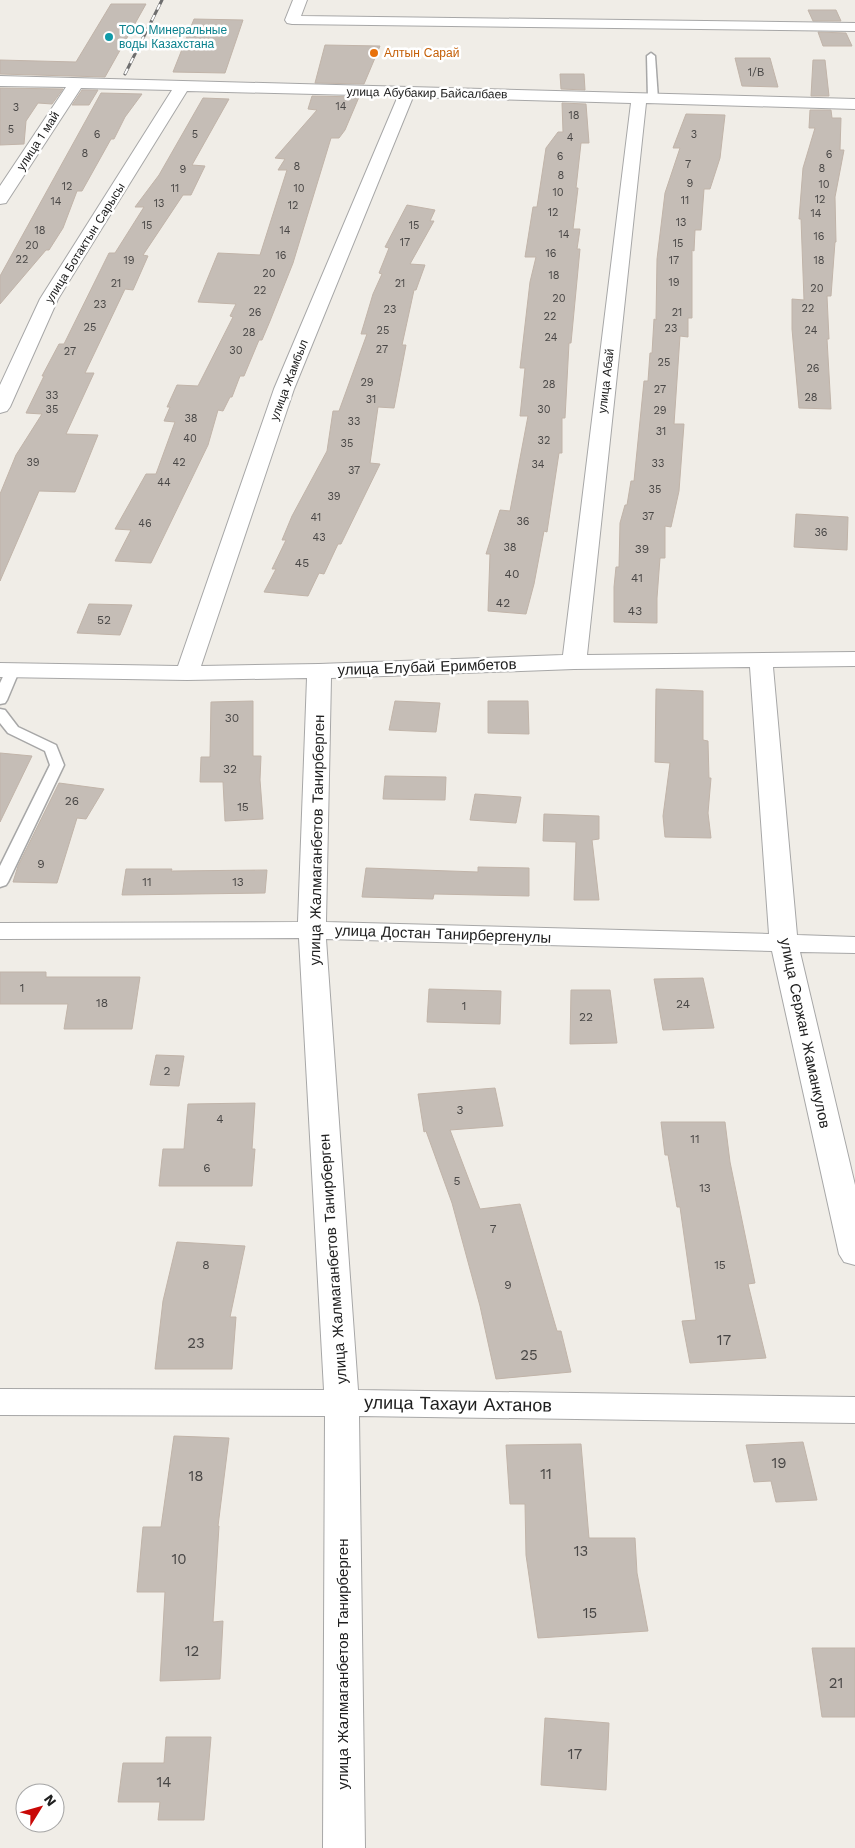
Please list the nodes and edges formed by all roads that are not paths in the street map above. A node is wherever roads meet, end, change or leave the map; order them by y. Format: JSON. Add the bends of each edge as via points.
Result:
{"nodes":[{"id":1,"x":300,"y":0,"type":"edge"},
{"id":2,"x":855,"y":28,"type":"edge"},
{"id":3,"x":651,"y":56,"type":"dead end"},
{"id":4,"x":0,"y":81,"type":"edge"},
{"id":5,"x":76,"y":83,"type":"junction"},
{"id":6,"x":182,"y":87,"type":"junction"},
{"id":7,"x":407,"y":92,"type":"junction"},
{"id":8,"x":646,"y":99,"type":"junction"},
{"id":9,"x":855,"y":104,"type":"edge"},
{"id":10,"x":0,"y":199,"type":"edge"},
{"id":11,"x":0,"y":407,"type":"edge"},
{"id":12,"x":855,"y":659,"type":"edge"},
{"id":13,"x":760,"y":660,"type":"junction"},
{"id":14,"x":574,"y":662,"type":"junction"},
{"id":15,"x":7,"y":669,"type":"edge"},
{"id":16,"x":319,"y":671,"type":"junction"},
{"id":17,"x":187,"y":673,"type":"junction"},
{"id":18,"x":0,"y":700,"type":"edge"},
{"id":19,"x":0,"y":713,"type":"edge"},
{"id":20,"x":0,"y":882,"type":"edge"},
{"id":21,"x":312,"y":930,"type":"junction"},
{"id":22,"x":0,"y":931,"type":"edge"},
{"id":23,"x":784,"y":943,"type":"junction"},
{"id":24,"x":855,"y":945,"type":"edge"},
{"id":25,"x":855,"y":1254,"type":"edge"},
{"id":26,"x":0,"y":1402,"type":"edge"},
{"id":27,"x":342,"y":1403,"type":"junction"},
{"id":28,"x":855,"y":1410,"type":"edge"},
{"id":29,"x":344,"y":1848,"type":"edge"}],
"edges":[{"from":1,"to":2,"type":"street","via":[[292,20]]},
{"from":3,"to":8,"type":"lane"},
{"from":4,"to":5,"type":"street","name":"улица Абубакир Байсалбаев"},
{"from":5,"to":6,"type":"street","name":"улица Абубакир Байсалбаев"},
{"from":5,"to":10,"type":"street","name":"улица 1 май"},
{"from":6,"to":7,"type":"street","name":"улица Абубакир Байсалбаев"},
{"from":6,"to":11,"type":"street","name":"улица Ботактын Сарысы","via":[[49,300]]},
{"from":7,"to":8,"type":"street","name":"улица Абубакир Байсалбаев"},
{"from":7,"to":17,"type":"street","name":"улица Жамбыл","via":[[284,389]]},
{"from":8,"to":9,"type":"street","name":"улица Абубакир Байсалбаев"},
{"from":8,"to":14,"type":"street","name":"улица Абай"},
{"from":12,"to":13,"type":"street","name":"улица Елубай Еримбетов"},
{"from":13,"to":14,"type":"street","name":"улица Елубай Еримбетов"},
{"from":13,"to":23,"type":"street","name":"улица Сержан Жаманкулов"},
{"from":14,"to":16,"type":"street","name":"улица Елубай Еримбетов"},
{"from":15,"to":17,"type":"street","name":"улица Елубай Еримбетов"},
{"from":15,"to":18,"type":"lane"},
{"from":16,"to":17,"type":"street","name":"улица Елубай Еримбетов"},
{"from":16,"to":21,"type":"street","name":"улица Жалмаганбетов Танирберген"},
{"from":19,"to":20,"type":"lane","via":[[13,730],[51,748],[57,765]]},
{"from":21,"to":22,"type":"street","name":"улица Достан Танирбергенулы"},
{"from":21,"to":23,"type":"street","name":"улица Достан Танирбергенулы"},
{"from":21,"to":27,"type":"street","name":"улица Жалмаганбетов Танирберген"},
{"from":23,"to":24,"type":"street","name":"улица Достан Танирбергенулы"},
{"from":23,"to":25,"type":"street","name":"улица Сержан Жаманкулов"},
{"from":26,"to":27,"type":"street","name":"улица Тахауи Ахтанов"},
{"from":27,"to":28,"type":"street","name":"улица Тахауи Ахтанов"},
{"from":27,"to":29,"type":"street","name":"улица Жалмаганбетов Танирберген"}]}
